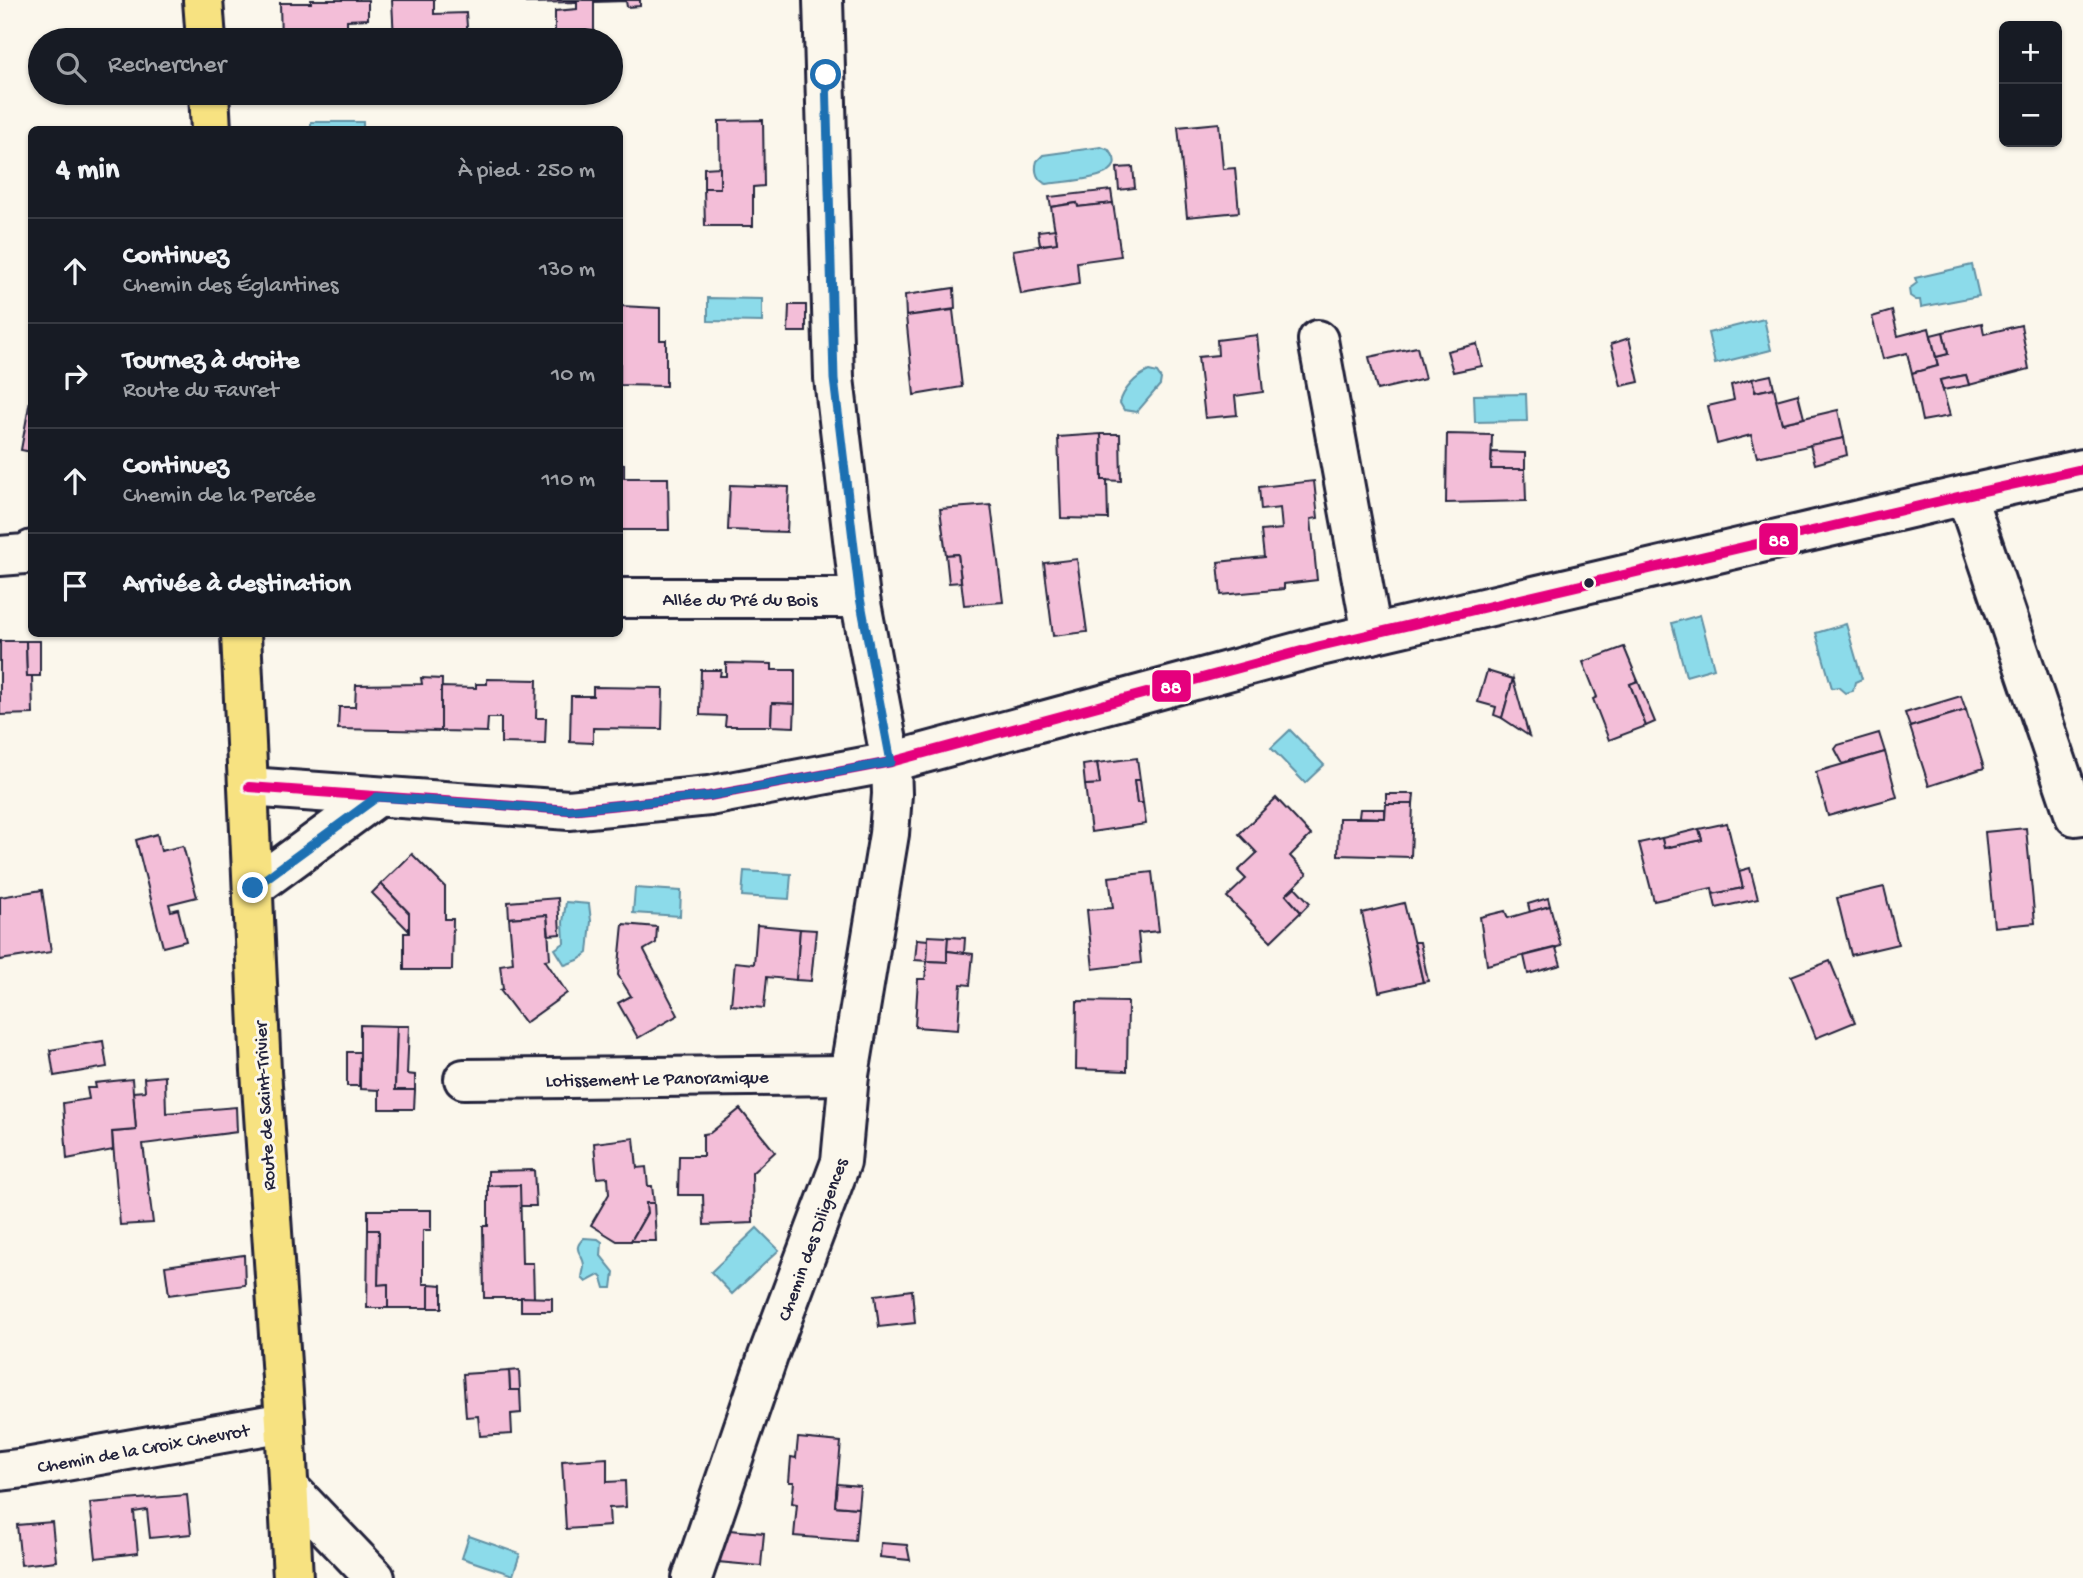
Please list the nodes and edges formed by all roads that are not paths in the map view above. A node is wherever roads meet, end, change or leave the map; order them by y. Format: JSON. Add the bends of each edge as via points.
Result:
{"nodes":[{"id":1,"x":203,"y":0,"type":"edge"},
{"id":2,"x":823,"y":0,"type":"edge"},
{"id":3,"x":205,"y":28,"type":"edge"},
{"id":4,"x":210,"y":105,"type":"edge"},
{"id":5,"x":211,"y":126,"type":"edge"},
{"id":6,"x":1318,"y":340,"type":"dead end"},
{"id":7,"x":2083,"y":470,"type":"edge"},
{"id":8,"x":1966,"y":495,"type":"junction"},
{"id":9,"x":28,"y":552,"type":"edge"},
{"id":10,"x":0,"y":556,"type":"edge"},
{"id":11,"x":623,"y":598,"type":"edge"},
{"id":12,"x":860,"y":598,"type":"junction"},
{"id":13,"x":1372,"y":634,"type":"junction"},
{"id":14,"x":241,"y":637,"type":"edge"},
{"id":15,"x":891,"y":762,"type":"junction"},
{"id":16,"x":249,"y":787,"type":"junction"},
{"id":17,"x":377,"y":797,"type":"junction"},
{"id":18,"x":2083,"y":815,"type":"edge"},
{"id":19,"x":253,"y":888,"type":"junction"},
{"id":20,"x":849,"y":1075,"type":"junction"},
{"id":21,"x":464,"y":1079,"type":"dead end"},
{"id":22,"x":285,"y":1422,"type":"junction"},
{"id":23,"x":0,"y":1471,"type":"edge"},
{"id":24,"x":289,"y":1488,"type":"junction"},
{"id":25,"x":293,"y":1578,"type":"edge"},
{"id":26,"x":375,"y":1578,"type":"edge"},
{"id":27,"x":692,"y":1578,"type":"edge"}],
"edges":[{"from":1,"to":3,"type":"main road"},
{"from":2,"to":12,"type":"street","name":"Chemin des Diligences","via":[[834,379]]},
{"from":4,"to":5,"type":"main road"},
{"from":6,"to":13,"type":"street"},
{"from":7,"to":8,"type":"street"},
{"from":8,"to":13,"type":"street"},
{"from":8,"to":18,"type":"street","via":[[2075,816]]},
{"from":9,"to":10,"type":"street"},
{"from":11,"to":12,"type":"street","name":"Allée du Pré du Bois"},
{"from":12,"to":15,"type":"street","name":"Chemin des Diligences"},
{"from":13,"to":15,"type":"street"},
{"from":14,"to":16,"type":"main road","name":"Route de Saint-Trivier"},
{"from":15,"to":17,"type":"street","via":[[709,796],[569,810]]},
{"from":15,"to":20,"type":"street","name":"Chemin des Diligences","via":[[889,834]]},
{"from":16,"to":17,"type":"street"},
{"from":16,"to":19,"type":"main road","name":"Route de Saint-Trivier"},
{"from":17,"to":19,"type":"street"},
{"from":19,"to":22,"type":"main road","name":"Route de Saint-Trivier"},
{"from":20,"to":21,"type":"street","name":"Lotissement Le Panoramique"},
{"from":20,"to":27,"type":"street","name":"Chemin des Diligences","via":[[841,1162]]},
{"from":22,"to":23,"type":"street","name":"Chemin de la Croix Chevrot"},
{"from":22,"to":24,"type":"main road","name":"Route de Saint-Trivier"},
{"from":24,"to":25,"type":"main road","name":"Route de Saint-Trivier"},
{"from":24,"to":26,"type":"street"}]}
